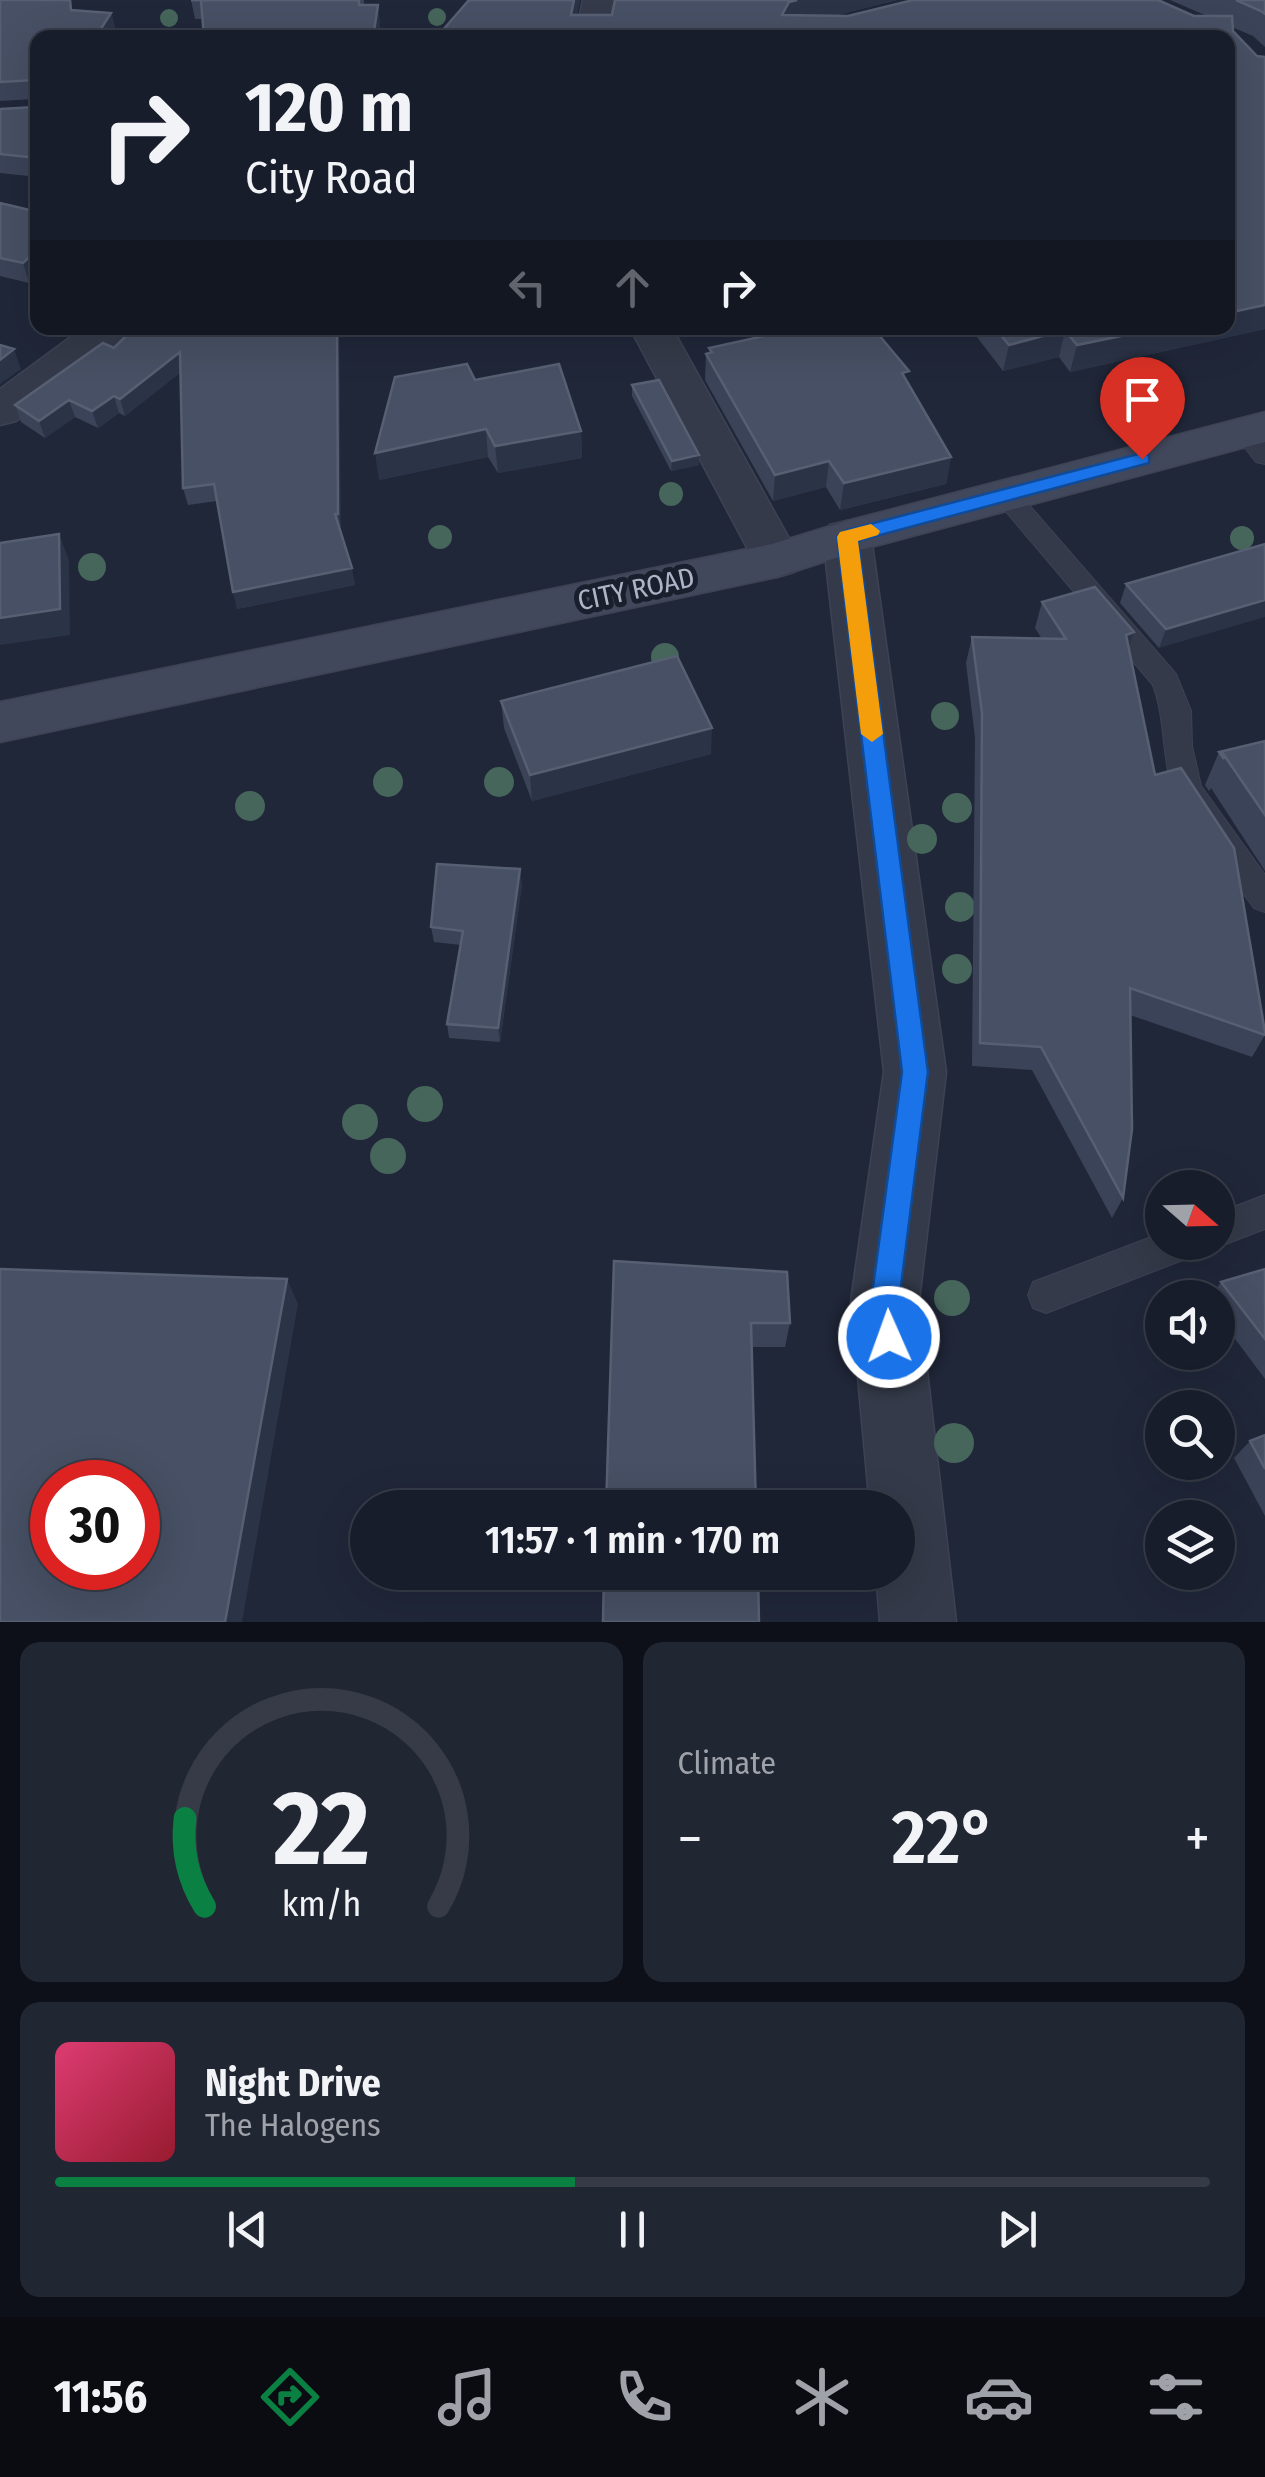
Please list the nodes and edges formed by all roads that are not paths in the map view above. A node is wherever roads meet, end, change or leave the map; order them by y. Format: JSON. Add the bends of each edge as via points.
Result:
{"nodes":[{"id":1,"x":600,"y":0,"type":"edge"},
{"id":2,"x":594,"y":30,"type":"edge"},
{"id":3,"x":101,"y":335,"type":"edge"},
{"id":4,"x":655,"y":335,"type":"edge"},
{"id":5,"x":0,"y":411,"type":"edge"},
{"id":6,"x":1258,"y":438,"type":"edge"},
{"id":7,"x":1006,"y":495,"type":"junction"},
{"id":8,"x":847,"y":537,"type":"junction"},
{"id":9,"x":777,"y":560,"type":"junction"},
{"id":10,"x":0,"y":722,"type":"edge"},
{"id":11,"x":1265,"y":899,"type":"edge"},
{"id":12,"x":1265,"y":1212,"type":"edge"},
{"id":13,"x":1235,"y":1223,"type":"edge"},
{"id":14,"x":1145,"y":1257,"type":"edge"},
{"id":15,"x":1046,"y":1295,"type":"dead end"},
{"id":16,"x":918,"y":1622,"type":"edge"}],
"edges":[{"from":1,"to":2,"type":"street"},
{"from":3,"to":5,"type":"street"},
{"from":4,"to":9,"type":"street"},
{"from":6,"to":7,"type":"main road","name":"CITY ROAD"},
{"from":7,"to":8,"type":"main road","name":"CITY ROAD"},
{"from":7,"to":11,"type":"lane","via":[[1166,681],[1177,711],[1187,789]]},
{"from":8,"to":9,"type":"main road","name":"CITY ROAD"},
{"from":8,"to":16,"type":"street","via":[[915,1072],[885,1302]]},
{"from":9,"to":10,"type":"main road","name":"CITY ROAD"},
{"from":12,"to":13,"type":"lane"},
{"from":14,"to":15,"type":"lane"}]}
